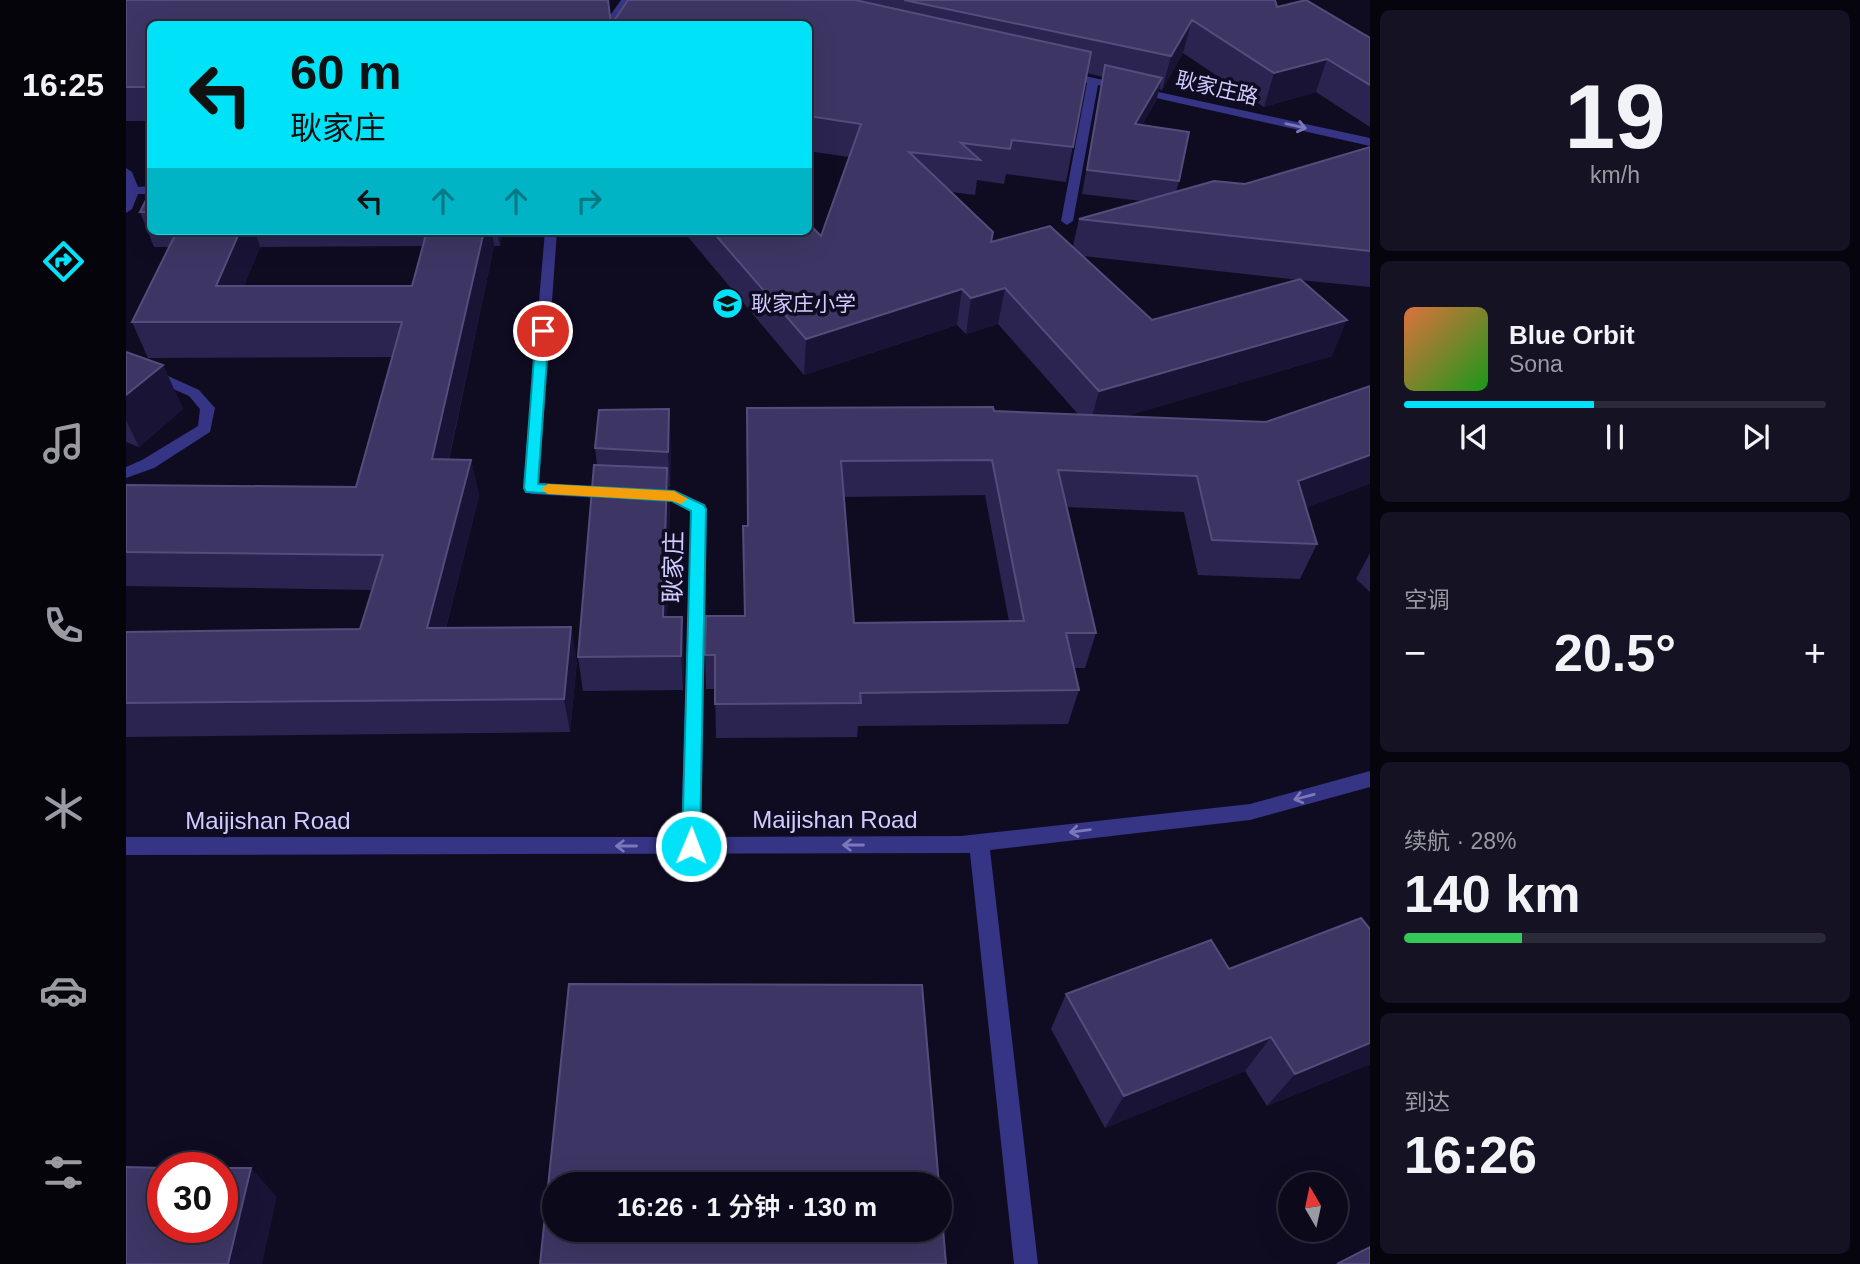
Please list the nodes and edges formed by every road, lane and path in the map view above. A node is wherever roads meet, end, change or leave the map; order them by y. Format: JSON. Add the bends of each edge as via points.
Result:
{"nodes":[{"id":1,"x":626,"y":0,"type":"edge"},
{"id":2,"x":611,"y":21,"type":"edge"},
{"id":3,"x":1053,"y":72,"type":"edge"},
{"id":4,"x":1093,"y":81,"type":"junction"},
{"id":5,"x":1370,"y":142,"type":"edge"},
{"id":6,"x":126,"y":172,"type":"edge"},
{"id":7,"x":147,"y":190,"type":"edge"},
{"id":8,"x":133,"y":191,"type":"junction"},
{"id":9,"x":126,"y":209,"type":"edge"},
{"id":10,"x":1067,"y":221,"type":"dead end"},
{"id":11,"x":551,"y":235,"type":"edge"},
{"id":12,"x":126,"y":362,"type":"edge"},
{"id":13,"x":126,"y":473,"type":"edge"},
{"id":14,"x":1370,"y":779,"type":"edge"},
{"id":15,"x":979,"y":843,"type":"junction"},
{"id":16,"x":126,"y":846,"type":"edge"},
{"id":17,"x":691,"y":846,"type":"junction"},
{"id":18,"x":1027,"y":1264,"type":"edge"}],
"edges":[{"from":1,"to":2,"type":"street"},
{"from":3,"to":4,"type":"street","name":"耿家庄路"},
{"from":4,"to":5,"type":"street","name":"耿家庄路","one_way":true},
{"from":4,"to":10,"type":"street"},
{"from":6,"to":8,"type":"street"},
{"from":7,"to":8,"type":"street"},
{"from":8,"to":9,"type":"street"},
{"from":11,"to":17,"type":"street","name":"耿家庄","via":[[531,488],[674,496],[699,509]]},
{"from":12,"to":13,"type":"street","via":[[194,393],[208,408],[205,428]]},
{"from":14,"to":15,"type":"street","name":"Maijishan Road","one_way":true,"via":[[1250,812]]},
{"from":15,"to":17,"type":"street","name":"Maijishan Road","one_way":true},
{"from":15,"to":18,"type":"street"},
{"from":17,"to":16,"type":"street","name":"Maijishan Road","one_way":true}]}
